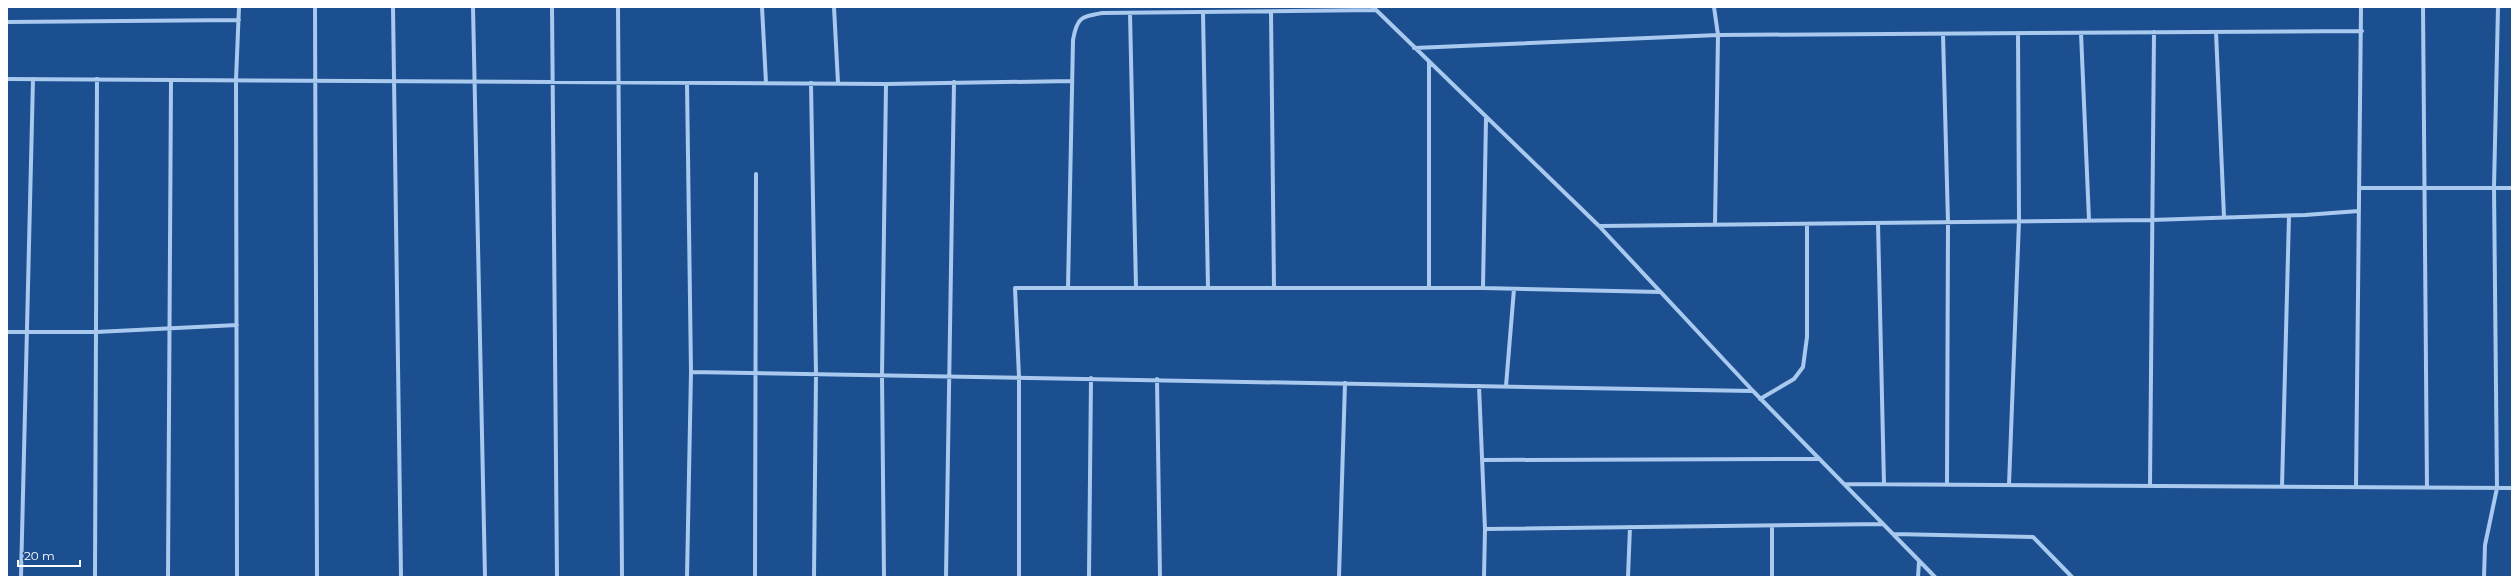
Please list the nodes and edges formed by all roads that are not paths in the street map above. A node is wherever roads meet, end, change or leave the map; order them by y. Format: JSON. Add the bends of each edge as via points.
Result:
{"nodes":[{"id":1,"x":239,"y":7,"type":"edge"},
{"id":2,"x":315,"y":7,"type":"edge"},
{"id":3,"x":393,"y":7,"type":"edge"},
{"id":4,"x":473,"y":7,"type":"edge"},
{"id":5,"x":552,"y":7,"type":"edge"},
{"id":6,"x":618,"y":7,"type":"edge"},
{"id":7,"x":762,"y":7,"type":"edge"},
{"id":8,"x":834,"y":7,"type":"edge"},
{"id":9,"x":1714,"y":7,"type":"edge"},
{"id":10,"x":2361,"y":7,"type":"edge"},
{"id":11,"x":2423,"y":7,"type":"edge"},
{"id":12,"x":2498,"y":7,"type":"edge"},
{"id":13,"x":1374,"y":9,"type":"edge"},
{"id":14,"x":1130,"y":12,"type":"junction"},
{"id":15,"x":1203,"y":12,"type":"junction"},
{"id":16,"x":1271,"y":12,"type":"junction"},
{"id":17,"x":239,"y":20,"type":"junction"},
{"id":18,"x":7,"y":22,"type":"edge"},
{"id":19,"x":2154,"y":32,"type":"junction"},
{"id":20,"x":2216,"y":32,"type":"junction"},
{"id":21,"x":2362,"y":32,"type":"junction"},
{"id":22,"x":2018,"y":33,"type":"junction"},
{"id":23,"x":2081,"y":33,"type":"junction"},
{"id":24,"x":1943,"y":34,"type":"junction"},
{"id":25,"x":1718,"y":35,"type":"junction"},
{"id":26,"x":1414,"y":48,"type":"junction"},
{"id":27,"x":1429,"y":62,"type":"junction"},
{"id":28,"x":7,"y":79,"type":"edge"},
{"id":29,"x":33,"y":79,"type":"junction"},
{"id":30,"x":97,"y":79,"type":"junction"},
{"id":31,"x":171,"y":80,"type":"junction"},
{"id":32,"x":236,"y":80,"type":"junction"},
{"id":33,"x":316,"y":81,"type":"junction"},
{"id":34,"x":394,"y":81,"type":"junction"},
{"id":35,"x":475,"y":81,"type":"junction"},
{"id":36,"x":1072,"y":81,"type":"junction"},
{"id":37,"x":553,"y":82,"type":"junction"},
{"id":38,"x":620,"y":82,"type":"junction"},
{"id":39,"x":954,"y":82,"type":"junction"},
{"id":40,"x":687,"y":83,"type":"junction"},
{"id":41,"x":766,"y":83,"type":"junction"},
{"id":42,"x":811,"y":83,"type":"junction"},
{"id":43,"x":838,"y":83,"type":"junction"},
{"id":44,"x":886,"y":84,"type":"junction"},
{"id":45,"x":1486,"y":118,"type":"junction"},
{"id":46,"x":756,"y":174,"type":"dead end"},
{"id":47,"x":2494,"y":187,"type":"junction"},
{"id":48,"x":2360,"y":188,"type":"junction"},
{"id":49,"x":2423,"y":188,"type":"junction"},
{"id":50,"x":2512,"y":188,"type":"edge"},
{"id":51,"x":2359,"y":211,"type":"junction"},
{"id":52,"x":2289,"y":216,"type":"junction"},
{"id":53,"x":2224,"y":218,"type":"junction"},
{"id":54,"x":2019,"y":220,"type":"junction"},
{"id":55,"x":2089,"y":220,"type":"junction"},
{"id":56,"x":2151,"y":220,"type":"junction"},
{"id":57,"x":1948,"y":222,"type":"junction"},
{"id":58,"x":1878,"y":223,"type":"junction"},
{"id":59,"x":1807,"y":224,"type":"junction"},
{"id":60,"x":1715,"y":225,"type":"junction"},
{"id":61,"x":1599,"y":226,"type":"junction"},
{"id":62,"x":1068,"y":288,"type":"junction"},
{"id":63,"x":1136,"y":288,"type":"junction"},
{"id":64,"x":1208,"y":288,"type":"junction"},
{"id":65,"x":1274,"y":288,"type":"junction"},
{"id":66,"x":1429,"y":288,"type":"junction"},
{"id":67,"x":1483,"y":288,"type":"junction"},
{"id":68,"x":1514,"y":289,"type":"junction"},
{"id":69,"x":1660,"y":292,"type":"junction"},
{"id":70,"x":237,"y":325,"type":"junction"},
{"id":71,"x":170,"y":327,"type":"junction"},
{"id":72,"x":7,"y":332,"type":"edge"},
{"id":73,"x":96,"y":332,"type":"junction"},
{"id":74,"x":27,"y":333,"type":"junction"},
{"id":75,"x":691,"y":372,"type":"junction"},
{"id":76,"x":754,"y":373,"type":"junction"},
{"id":77,"x":816,"y":374,"type":"junction"},
{"id":78,"x":882,"y":375,"type":"junction"},
{"id":79,"x":948,"y":376,"type":"junction"},
{"id":80,"x":1019,"y":377,"type":"junction"},
{"id":81,"x":1091,"y":378,"type":"junction"},
{"id":82,"x":1157,"y":379,"type":"junction"},
{"id":83,"x":1345,"y":383,"type":"junction"},
{"id":84,"x":1479,"y":386,"type":"junction"},
{"id":85,"x":1506,"y":386,"type":"junction"},
{"id":86,"x":1752,"y":391,"type":"junction"},
{"id":87,"x":1760,"y":399,"type":"junction"},
{"id":88,"x":1819,"y":459,"type":"junction"},
{"id":89,"x":1482,"y":460,"type":"junction"},
{"id":90,"x":1844,"y":484,"type":"junction"},
{"id":91,"x":1884,"y":484,"type":"junction"},
{"id":92,"x":1947,"y":485,"type":"junction"},
{"id":93,"x":2009,"y":485,"type":"junction"},
{"id":94,"x":2150,"y":486,"type":"junction"},
{"id":95,"x":2282,"y":487,"type":"junction"},
{"id":96,"x":2356,"y":487,"type":"junction"},
{"id":97,"x":2427,"y":488,"type":"junction"},
{"id":98,"x":2497,"y":488,"type":"junction"},
{"id":99,"x":2512,"y":488,"type":"edge"},
{"id":100,"x":1884,"y":524,"type":"junction"},
{"id":101,"x":1772,"y":526,"type":"junction"},
{"id":102,"x":1630,"y":527,"type":"junction"},
{"id":103,"x":1485,"y":529,"type":"junction"},
{"id":104,"x":1893,"y":534,"type":"junction"},
{"id":105,"x":1919,"y":561,"type":"junction"},
{"id":106,"x":21,"y":577,"type":"edge"},
{"id":107,"x":95,"y":577,"type":"edge"},
{"id":108,"x":168,"y":577,"type":"edge"},
{"id":109,"x":237,"y":577,"type":"edge"},
{"id":110,"x":317,"y":577,"type":"edge"},
{"id":111,"x":401,"y":577,"type":"edge"},
{"id":112,"x":485,"y":577,"type":"edge"},
{"id":113,"x":557,"y":577,"type":"edge"},
{"id":114,"x":622,"y":577,"type":"edge"},
{"id":115,"x":687,"y":577,"type":"edge"},
{"id":116,"x":755,"y":577,"type":"edge"},
{"id":117,"x":814,"y":577,"type":"edge"},
{"id":118,"x":884,"y":577,"type":"edge"},
{"id":119,"x":946,"y":577,"type":"edge"},
{"id":120,"x":1019,"y":577,"type":"edge"},
{"id":121,"x":1089,"y":577,"type":"edge"},
{"id":122,"x":1160,"y":577,"type":"edge"},
{"id":123,"x":1340,"y":577,"type":"edge"},
{"id":124,"x":1484,"y":577,"type":"edge"},
{"id":125,"x":1628,"y":577,"type":"edge"},
{"id":126,"x":1772,"y":577,"type":"edge"},
{"id":127,"x":1918,"y":577,"type":"edge"},
{"id":128,"x":1935,"y":577,"type":"edge"},
{"id":129,"x":2072,"y":577,"type":"edge"},
{"id":130,"x":2484,"y":577,"type":"edge"}],
"edges":[{"from":1,"to":17,"type":"street"},
{"from":2,"to":33,"type":"street"},
{"from":3,"to":34,"type":"street"},
{"from":4,"to":35,"type":"street"},
{"from":5,"to":37,"type":"street"},
{"from":6,"to":38,"type":"street"},
{"from":7,"to":41,"type":"street"},
{"from":8,"to":43,"type":"street"},
{"from":9,"to":25,"type":"street"},
{"from":10,"to":21,"type":"street"},
{"from":11,"to":49,"type":"street"},
{"from":12,"to":47,"type":"street"},
{"from":13,"to":16,"type":"street"},
{"from":13,"to":26,"type":"street"},
{"from":14,"to":15,"type":"street"},
{"from":14,"to":36,"type":"street","via":[[1083,17],[1076,24]]},
{"from":14,"to":63,"type":"street"},
{"from":15,"to":16,"type":"street"},
{"from":15,"to":64,"type":"street"},
{"from":16,"to":65,"type":"street"},
{"from":17,"to":18,"type":"street"},
{"from":17,"to":32,"type":"street"},
{"from":19,"to":20,"type":"street"},
{"from":19,"to":23,"type":"street"},
{"from":19,"to":56,"type":"street"},
{"from":20,"to":21,"type":"street"},
{"from":20,"to":53,"type":"street"},
{"from":21,"to":48,"type":"street"},
{"from":22,"to":23,"type":"street"},
{"from":22,"to":24,"type":"street"},
{"from":22,"to":54,"type":"street"},
{"from":23,"to":55,"type":"street"},
{"from":24,"to":25,"type":"street"},
{"from":24,"to":57,"type":"street"},
{"from":25,"to":26,"type":"street"},
{"from":25,"to":60,"type":"street"},
{"from":26,"to":27,"type":"street"},
{"from":27,"to":45,"type":"street"},
{"from":27,"to":66,"type":"street"},
{"from":28,"to":29,"type":"street"},
{"from":29,"to":30,"type":"street"},
{"from":29,"to":74,"type":"street"},
{"from":30,"to":31,"type":"street"},
{"from":30,"to":73,"type":"street"},
{"from":31,"to":32,"type":"street"},
{"from":31,"to":71,"type":"street"},
{"from":32,"to":33,"type":"street"},
{"from":32,"to":70,"type":"street"},
{"from":33,"to":34,"type":"street"},
{"from":33,"to":110,"type":"street"},
{"from":34,"to":35,"type":"street"},
{"from":34,"to":111,"type":"street"},
{"from":35,"to":37,"type":"street"},
{"from":35,"to":112,"type":"street"},
{"from":36,"to":39,"type":"street"},
{"from":36,"to":62,"type":"street"},
{"from":37,"to":38,"type":"street"},
{"from":37,"to":113,"type":"street"},
{"from":38,"to":40,"type":"street"},
{"from":38,"to":114,"type":"street"},
{"from":39,"to":44,"type":"street"},
{"from":39,"to":79,"type":"street"},
{"from":40,"to":41,"type":"street"},
{"from":40,"to":75,"type":"street"},
{"from":41,"to":42,"type":"street"},
{"from":42,"to":43,"type":"street"},
{"from":42,"to":77,"type":"street"},
{"from":43,"to":44,"type":"street"},
{"from":44,"to":78,"type":"street"},
{"from":45,"to":61,"type":"street"},
{"from":45,"to":67,"type":"street"},
{"from":46,"to":76,"type":"street"},
{"from":47,"to":49,"type":"street"},
{"from":47,"to":50,"type":"street"},
{"from":47,"to":98,"type":"street"},
{"from":48,"to":49,"type":"street"},
{"from":48,"to":51,"type":"street"},
{"from":49,"to":97,"type":"street"},
{"from":51,"to":52,"type":"street"},
{"from":51,"to":96,"type":"street"},
{"from":52,"to":53,"type":"street"},
{"from":52,"to":95,"type":"street"},
{"from":53,"to":56,"type":"street"},
{"from":54,"to":55,"type":"street"},
{"from":54,"to":57,"type":"street"},
{"from":54,"to":93,"type":"street"},
{"from":55,"to":56,"type":"street"},
{"from":56,"to":94,"type":"street"},
{"from":57,"to":58,"type":"street"},
{"from":57,"to":92,"type":"street"},
{"from":58,"to":59,"type":"street"},
{"from":58,"to":91,"type":"street"},
{"from":59,"to":60,"type":"street"},
{"from":59,"to":87,"type":"street","via":[[1807,337],[1803,367],[1794,379]]},
{"from":60,"to":61,"type":"street"},
{"from":61,"to":69,"type":"street"},
{"from":62,"to":63,"type":"street"},
{"from":62,"to":80,"type":"street","via":[[1015,288]]},
{"from":63,"to":64,"type":"street"},
{"from":64,"to":65,"type":"street"},
{"from":65,"to":66,"type":"street"},
{"from":66,"to":67,"type":"street"},
{"from":67,"to":68,"type":"street"},
{"from":68,"to":69,"type":"street"},
{"from":68,"to":85,"type":"street"},
{"from":69,"to":86,"type":"street"},
{"from":70,"to":71,"type":"street"},
{"from":70,"to":109,"type":"street"},
{"from":71,"to":73,"type":"street"},
{"from":71,"to":108,"type":"street"},
{"from":72,"to":74,"type":"street"},
{"from":73,"to":74,"type":"street"},
{"from":73,"to":107,"type":"street"},
{"from":74,"to":106,"type":"street"},
{"from":75,"to":76,"type":"street"},
{"from":75,"to":115,"type":"street"},
{"from":76,"to":77,"type":"street"},
{"from":76,"to":116,"type":"street"},
{"from":77,"to":78,"type":"street"},
{"from":77,"to":117,"type":"street"},
{"from":78,"to":79,"type":"street"},
{"from":78,"to":118,"type":"street"},
{"from":79,"to":80,"type":"street"},
{"from":79,"to":119,"type":"street"},
{"from":80,"to":81,"type":"street"},
{"from":80,"to":120,"type":"street"},
{"from":81,"to":82,"type":"street"},
{"from":81,"to":121,"type":"street"},
{"from":82,"to":83,"type":"street"},
{"from":82,"to":122,"type":"street"},
{"from":83,"to":84,"type":"street"},
{"from":83,"to":123,"type":"street"},
{"from":84,"to":85,"type":"street"},
{"from":84,"to":89,"type":"street"},
{"from":85,"to":86,"type":"street"},
{"from":86,"to":87,"type":"street"},
{"from":87,"to":88,"type":"street"},
{"from":88,"to":89,"type":"street"},
{"from":88,"to":90,"type":"street"},
{"from":89,"to":103,"type":"street"},
{"from":90,"to":91,"type":"street"},
{"from":90,"to":100,"type":"street"},
{"from":91,"to":92,"type":"street"},
{"from":92,"to":93,"type":"street"},
{"from":93,"to":94,"type":"street"},
{"from":94,"to":95,"type":"street"},
{"from":95,"to":96,"type":"street"},
{"from":96,"to":97,"type":"street"},
{"from":97,"to":98,"type":"street"},
{"from":98,"to":99,"type":"street"},
{"from":98,"to":130,"type":"street","via":[[2485,545]]},
{"from":100,"to":101,"type":"street"},
{"from":100,"to":104,"type":"street"},
{"from":101,"to":102,"type":"street"},
{"from":101,"to":126,"type":"street"},
{"from":102,"to":103,"type":"street"},
{"from":102,"to":125,"type":"street"},
{"from":103,"to":124,"type":"street"},
{"from":104,"to":105,"type":"street"},
{"from":104,"to":129,"type":"street","via":[[2033,536]]},
{"from":105,"to":127,"type":"street"},
{"from":105,"to":128,"type":"street"}]}
